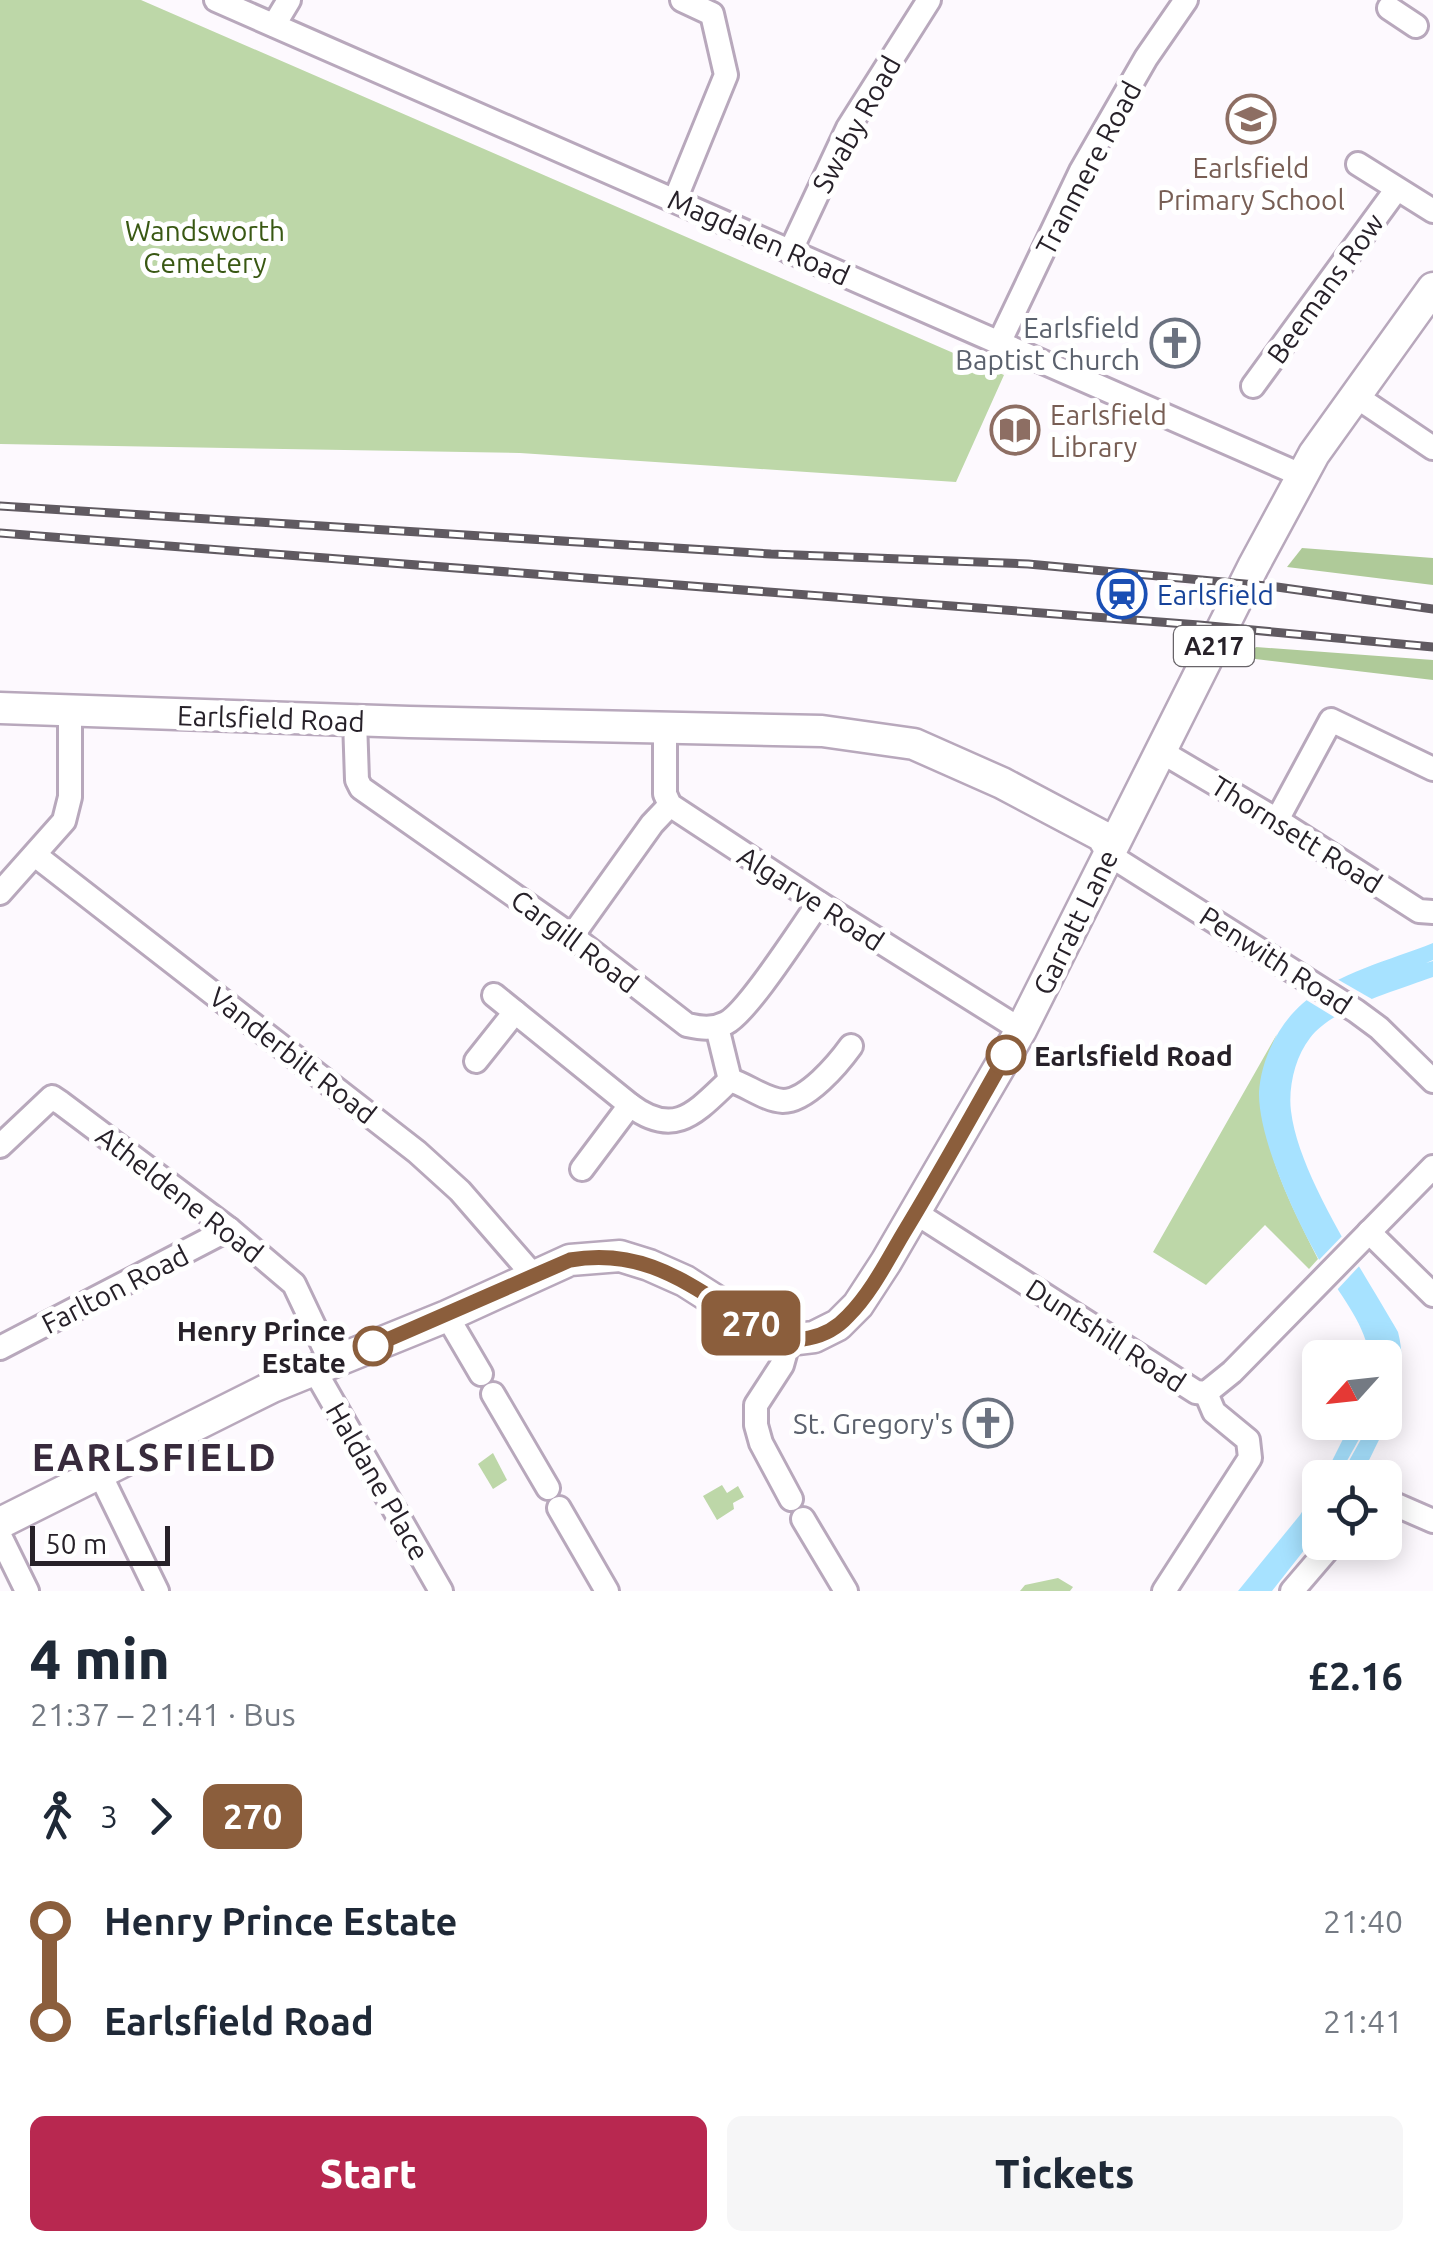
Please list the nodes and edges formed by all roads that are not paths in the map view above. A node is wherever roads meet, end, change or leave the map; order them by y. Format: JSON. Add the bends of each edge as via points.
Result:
{"nodes":[{"id":1,"x":216,"y":0,"type":"edge"},
{"id":2,"x":288,"y":0,"type":"edge"},
{"id":3,"x":682,"y":0,"type":"edge"},
{"id":4,"x":929,"y":0,"type":"edge"},
{"id":5,"x":1186,"y":0,"type":"edge"},
{"id":6,"x":1386,"y":3,"type":"edge"},
{"id":7,"x":716,"y":7,"type":"edge"},
{"id":8,"x":274,"y":25,"type":"junction"},
{"id":9,"x":1416,"y":26,"type":"dead end"},
{"id":10,"x":1358,"y":164,"type":"dead end"},
{"id":11,"x":1396,"y":190,"type":"junction"},
{"id":12,"x":675,"y":200,"type":"junction"},
{"id":13,"x":1433,"y":211,"type":"edge"},
{"id":14,"x":790,"y":252,"type":"junction"},
{"id":15,"x":1433,"y":288,"type":"edge"},
{"id":16,"x":1000,"y":341,"type":"junction"},
{"id":17,"x":1253,"y":386,"type":"dead end"},
{"id":18,"x":1354,"y":395,"type":"junction"},
{"id":19,"x":1433,"y":448,"type":"edge"},
{"id":20,"x":1302,"y":476,"type":"junction"},
{"id":21,"x":0,"y":708,"type":"edge"},
{"id":22,"x":70,"y":712,"type":"junction"},
{"id":23,"x":355,"y":720,"type":"junction"},
{"id":24,"x":665,"y":728,"type":"junction"},
{"id":25,"x":1162,"y":752,"type":"junction"},
{"id":26,"x":1433,"y":769,"type":"edge"},
{"id":27,"x":670,"y":806,"type":"junction"},
{"id":28,"x":1278,"y":820,"type":"junction"},
{"id":29,"x":1111,"y":850,"type":"junction"},
{"id":30,"x":35,"y":855,"type":"junction"},
{"id":31,"x":0,"y":893,"type":"edge"},
{"id":32,"x":818,"y":904,"type":"junction"},
{"id":33,"x":1433,"y":912,"type":"edge"},
{"id":34,"x":572,"y":936,"type":"junction"},
{"id":35,"x":494,"y":995,"type":"dead end"},
{"id":36,"x":515,"y":1012,"type":"junction"},
{"id":37,"x":717,"y":1027,"type":"junction"},
{"id":38,"x":1021,"y":1030,"type":"junction"},
{"id":39,"x":851,"y":1046,"type":"dead end"},
{"id":40,"x":476,"y":1061,"type":"dead end"},
{"id":41,"x":730,"y":1080,"type":"junction"},
{"id":42,"x":1433,"y":1081,"type":"edge"},
{"id":43,"x":630,"y":1105,"type":"junction"},
{"id":44,"x":0,"y":1146,"type":"edge"},
{"id":45,"x":1433,"y":1167,"type":"edge"},
{"id":46,"x":582,"y":1169,"type":"dead end"},
{"id":47,"x":916,"y":1213,"type":"junction"},
{"id":48,"x":230,"y":1229,"type":"junction"},
{"id":49,"x":1364,"y":1238,"type":"junction"},
{"id":50,"x":534,"y":1274,"type":"junction"},
{"id":51,"x":1433,"y":1295,"type":"edge"},
{"id":52,"x":447,"y":1316,"type":"junction"},
{"id":53,"x":789,"y":1340,"type":"junction"},
{"id":54,"x":0,"y":1348,"type":"edge"},
{"id":55,"x":323,"y":1367,"type":"junction"},
{"id":56,"x":1206,"y":1393,"type":"junction"},
{"id":57,"x":99,"y":1472,"type":"junction"},
{"id":58,"x":1402,"y":1507,"type":"edge"},
{"id":59,"x":1433,"y":1521,"type":"edge"},
{"id":60,"x":0,"y":1523,"type":"edge"},
{"id":61,"x":0,"y":1536,"type":"edge"},
{"id":62,"x":1319,"y":1560,"type":"edge"},
{"id":63,"x":27,"y":1591,"type":"edge"},
{"id":64,"x":157,"y":1591,"type":"edge"},
{"id":65,"x":441,"y":1591,"type":"edge"},
{"id":66,"x":607,"y":1591,"type":"edge"},
{"id":67,"x":846,"y":1591,"type":"edge"},
{"id":68,"x":1164,"y":1591,"type":"edge"},
{"id":69,"x":1292,"y":1591,"type":"edge"}],
"edges":[{"from":1,"to":8,"type":"street","name":"Magdalen Road"},
{"from":2,"to":8,"type":"street"},
{"from":3,"to":7,"type":"street"},
{"from":4,"to":14,"type":"street","name":"Swaby Road","via":[[848,128]]},
{"from":5,"to":16,"type":"street","name":"Tranmere Road","via":[[1074,184]]},
{"from":6,"to":9,"type":"street"},
{"from":7,"to":12,"type":"street","via":[[726,75]]},
{"from":8,"to":12,"type":"street","name":"Magdalen Road"},
{"from":10,"to":11,"type":"street","name":"Beemans Row"},
{"from":11,"to":13,"type":"street","name":"Beemans Row"},
{"from":11,"to":17,"type":"street","name":"Beemans Row"},
{"from":12,"to":14,"type":"street","name":"Magdalen Road"},
{"from":14,"to":16,"type":"street","name":"Magdalen Road"},
{"from":15,"to":18,"type":"main road","name":"Garratt Lane","number":"A217"},
{"from":16,"to":20,"type":"street","name":"Magdalen Road"},
{"from":18,"to":19,"type":"street"},
{"from":18,"to":20,"type":"main road","name":"Garratt Lane","number":"A217"},
{"from":20,"to":25,"type":"main road","name":"Garratt Lane","number":"A217"},
{"from":21,"to":22,"type":"main road","name":"Earlsfield Road"},
{"from":22,"to":23,"type":"main road","name":"Earlsfield Road"},
{"from":22,"to":30,"type":"street","via":[[64,822]]},
{"from":23,"to":24,"type":"main road","name":"Earlsfield Road"},
{"from":23,"to":34,"type":"street","name":"Cargill Road","via":[[361,788]]},
{"from":24,"to":27,"type":"street"},
{"from":24,"to":29,"type":"main road","name":"Earlsfield Road","via":[[822,731],[914,744],[1080,824]]},
{"from":25,"to":28,"type":"street","name":"Thornsett Road"},
{"from":25,"to":29,"type":"main road","name":"Garratt Lane","number":"A217"},
{"from":26,"to":28,"type":"street","via":[[1330,720]]},
{"from":27,"to":32,"type":"street","name":"Algarve Road"},
{"from":27,"to":34,"type":"street"},
{"from":28,"to":33,"type":"street","name":"Thornsett Road","via":[[1419,911]]},
{"from":29,"to":38,"type":"main road","name":"Garratt Lane","number":"A217"},
{"from":29,"to":42,"type":"street","name":"Penwith Road","via":[[1379,1028]]},
{"from":30,"to":31,"type":"street"},
{"from":30,"to":50,"type":"street","name":"Vanderbilt Road","via":[[418,1152]]},
{"from":32,"to":37,"type":"street","via":[[739,1014]]},
{"from":32,"to":38,"type":"street","name":"Algarve Road"},
{"from":34,"to":37,"type":"street","name":"Cargill Road","via":[[687,1025]]},
{"from":35,"to":36,"type":"street"},
{"from":36,"to":40,"type":"street"},
{"from":36,"to":43,"type":"street"},
{"from":37,"to":41,"type":"street"},
{"from":38,"to":47,"type":"main road","name":"Garratt Lane","number":"A217"},
{"from":39,"to":41,"type":"street","via":[[830,1074],[794,1098],[783,1101]]},
{"from":41,"to":43,"type":"street","via":[[682,1119],[659,1120]]},
{"from":43,"to":46,"type":"street"},
{"from":44,"to":48,"type":"street","name":"Atheldene Road","via":[[52,1097]]},
{"from":45,"to":49,"type":"street","name":"Duntshill Road"},
{"from":47,"to":53,"type":"main road","name":"Garratt Lane","number":"A217","via":[[850,1315],[814,1337]]},
{"from":47,"to":56,"type":"street","name":"Duntshill Road"},
{"from":48,"to":54,"type":"street","name":"Farlton Road"},
{"from":48,"to":55,"type":"street","name":"Atheldene Road","via":[[294,1284]]},
{"from":49,"to":51,"type":"street"},
{"from":49,"to":56,"type":"street","name":"Duntshill Road"},
{"from":50,"to":52,"type":"main road"},
{"from":50,"to":53,"type":"main road","via":[[570,1260],[620,1256],[685,1281]]},
{"from":52,"to":55,"type":"main road"},
{"from":52,"to":66,"type":"street"},
{"from":53,"to":67,"type":"street","via":[[756,1405],[756,1425]]},
{"from":55,"to":57,"type":"main road"},
{"from":55,"to":65,"type":"street","name":"Haldane Place"},
{"from":56,"to":68,"type":"street","via":[[1214,1412],[1248,1440],[1250,1458]]},
{"from":57,"to":60,"type":"main road"},
{"from":57,"to":64,"type":"street"},
{"from":58,"to":59,"type":"street"},
{"from":61,"to":63,"type":"street"},
{"from":62,"to":69,"type":"street"}]}
